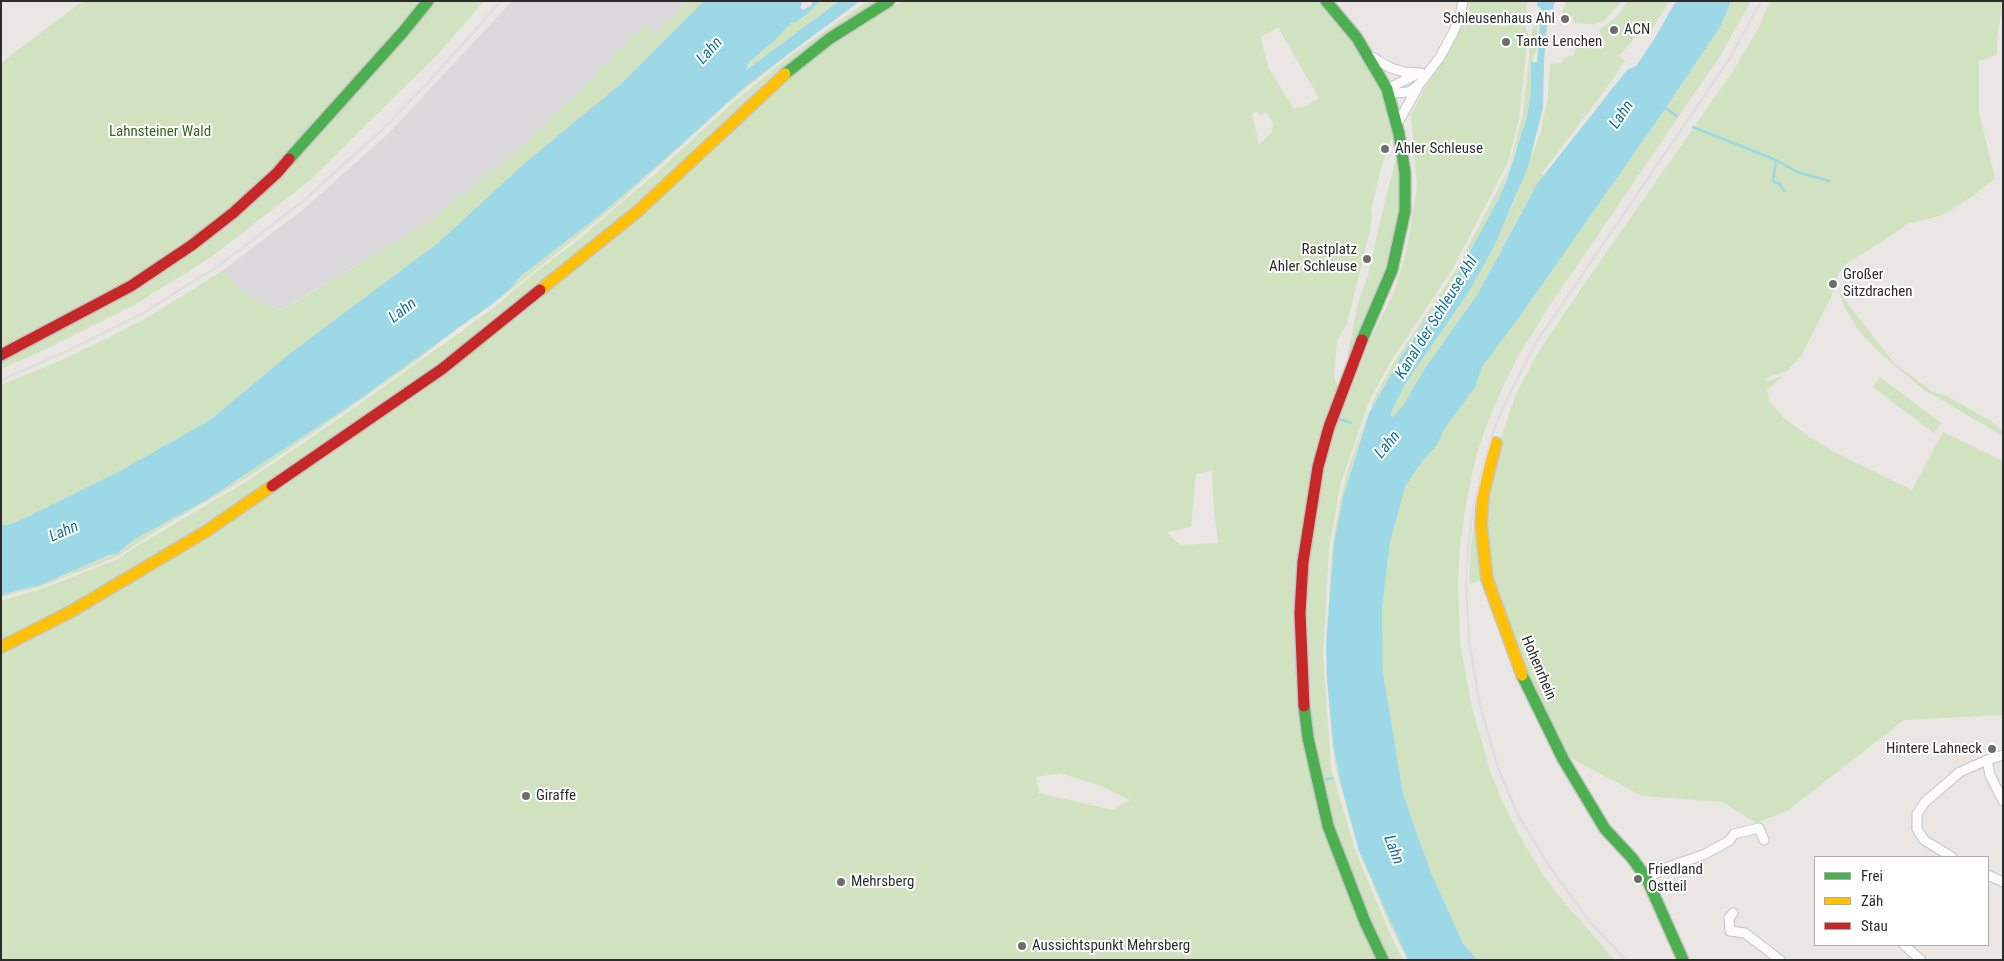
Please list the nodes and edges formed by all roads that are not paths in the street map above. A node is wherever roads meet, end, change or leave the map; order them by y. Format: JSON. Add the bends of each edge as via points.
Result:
{"nodes":[{"id":1,"x":428,"y":1,"type":"edge"},
{"id":2,"x":889,"y":1,"type":"edge"},
{"id":3,"x":1326,"y":1,"type":"edge"},
{"id":4,"x":1463,"y":1,"type":"edge"},
{"id":5,"x":1369,"y":56,"type":"junction"},
{"id":6,"x":1424,"y":75,"type":"junction"},
{"id":7,"x":1387,"y":89,"type":"junction"},
{"id":8,"x":1397,"y":124,"type":"junction"},
{"id":9,"x":1,"y":355,"type":"edge"},
{"id":10,"x":1496,"y":443,"type":"dead end"},
{"id":11,"x":1,"y":647,"type":"edge"},
{"id":12,"x":2003,"y":755,"type":"edge"},
{"id":13,"x":1987,"y":760,"type":"junction"},
{"id":14,"x":1999,"y":786,"type":"edge"},
{"id":15,"x":2003,"y":801,"type":"edge"},
{"id":16,"x":1764,"y":840,"type":"dead end"},
{"id":17,"x":1950,"y":856,"type":"edge"},
{"id":18,"x":1989,"y":875,"type":"edge"},
{"id":19,"x":1647,"y":879,"type":"junction"},
{"id":20,"x":2003,"y":882,"type":"edge"},
{"id":21,"x":1733,"y":913,"type":"dead end"},
{"id":22,"x":1905,"y":946,"type":"edge"},
{"id":23,"x":1383,"y":960,"type":"edge"},
{"id":24,"x":1683,"y":960,"type":"edge"},
{"id":25,"x":1780,"y":960,"type":"edge"},
{"id":26,"x":1921,"y":960,"type":"edge"}],
"edges":[{"from":1,"to":9,"type":"main road","via":[[277,173],[233,213],[131,286]]},
{"from":2,"to":11,"type":"main road","via":[[829,39],[774,83],[638,211],[442,369],[205,532],[70,612]]},
{"from":3,"to":5,"type":"main road"},
{"from":4,"to":6,"type":"street","via":[[1460,16],[1440,58]]},
{"from":5,"to":6,"type":"street","via":[[1391,68]]},
{"from":5,"to":7,"type":"main road"},
{"from":6,"to":7,"type":"street","via":[[1408,92],[1394,93]]},
{"from":6,"to":8,"type":"street"},
{"from":7,"to":8,"type":"main road"},
{"from":8,"to":23,"type":"main road","via":[[1405,173],[1402,229],[1386,287],[1359,346],[1325,443],[1310,509],[1300,613],[1303,695],[1317,782],[1328,826],[1346,875]]},
{"from":10,"to":19,"type":"main road","name":"Hohenrhein","via":[[1483,495],[1481,525],[1486,572],[1497,609],[1521,673],[1563,759],[1605,829]]},
{"from":12,"to":13,"type":"street"},
{"from":13,"to":14,"type":"street"},
{"from":13,"to":17,"type":"street","via":[[1960,772],[1931,796],[1917,814],[1917,829],[1924,840]]},
{"from":14,"to":15,"type":"street"},
{"from":16,"to":19,"type":"street","via":[[1759,828],[1734,834],[1729,841],[1712,850],[1662,869]]},
{"from":18,"to":20,"type":"street"},
{"from":19,"to":24,"type":"main road","name":"Hohenrhein"},
{"from":21,"to":25,"type":"street","via":[[1729,918],[1730,931],[1745,933]]},
{"from":22,"to":26,"type":"street"}]}
